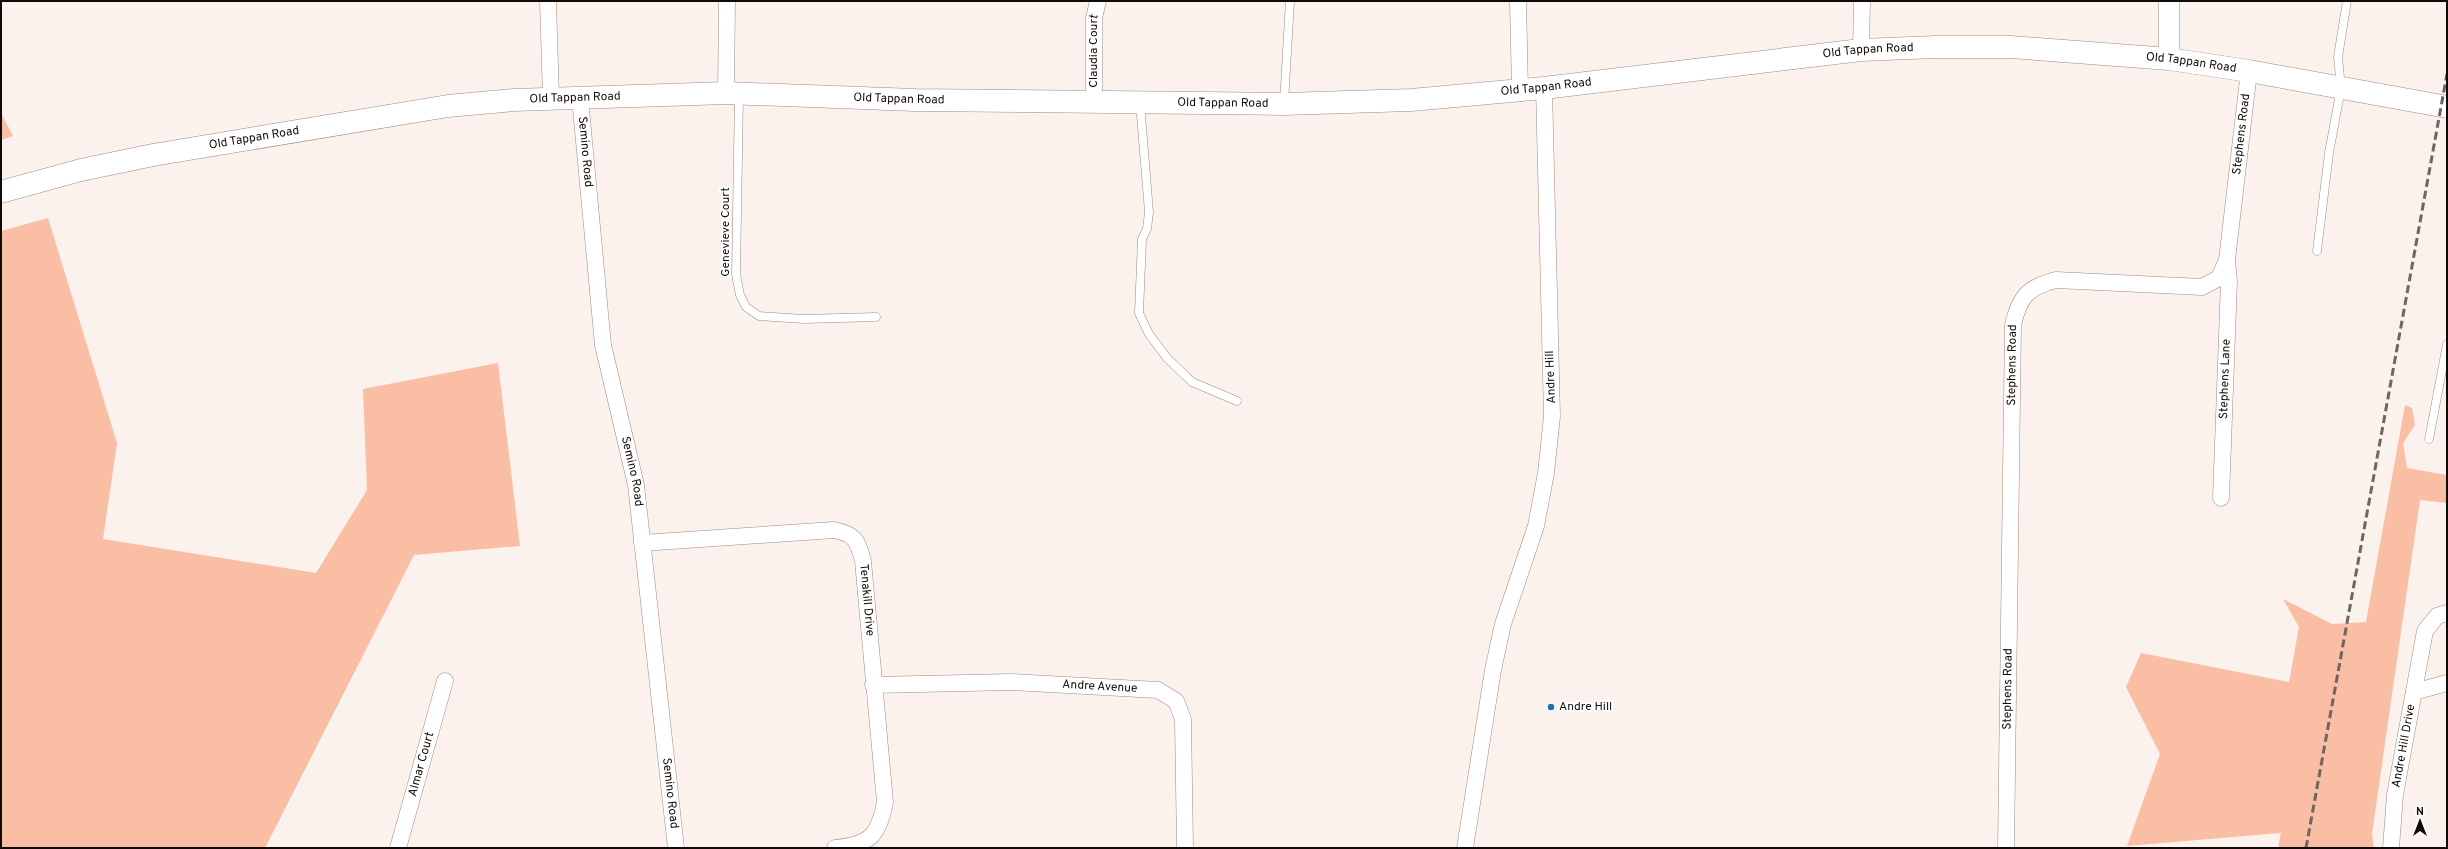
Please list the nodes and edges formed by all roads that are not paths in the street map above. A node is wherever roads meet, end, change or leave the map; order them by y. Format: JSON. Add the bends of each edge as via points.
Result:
{"nodes":[{"id":1,"x":548,"y":1,"type":"edge"},
{"id":2,"x":727,"y":1,"type":"edge"},
{"id":3,"x":1098,"y":1,"type":"edge"},
{"id":4,"x":1290,"y":1,"type":"edge"},
{"id":5,"x":1518,"y":1,"type":"edge"},
{"id":6,"x":1862,"y":1,"type":"edge"},
{"id":7,"x":2169,"y":1,"type":"edge"},
{"id":8,"x":2347,"y":1,"type":"edge"},
{"id":9,"x":1861,"y":50,"type":"junction"},
{"id":10,"x":2169,"y":59,"type":"junction"},
{"id":11,"x":2249,"y":71,"type":"junction"},
{"id":12,"x":1544,"y":88,"type":"junction"},
{"id":13,"x":2341,"y":88,"type":"junction"},
{"id":14,"x":1520,"y":90,"type":"junction"},
{"id":15,"x":733,"y":94,"type":"junction"},
{"id":16,"x":550,"y":98,"type":"junction"},
{"id":17,"x":580,"y":98,"type":"junction"},
{"id":18,"x":1094,"y":102,"type":"junction"},
{"id":19,"x":1140,"y":102,"type":"junction"},
{"id":20,"x":1284,"y":104,"type":"junction"},
{"id":21,"x":2447,"y":107,"type":"edge"},
{"id":22,"x":1,"y":192,"type":"edge"},
{"id":23,"x":2317,"y":251,"type":"dead end"},
{"id":24,"x":2227,"y":260,"type":"junction"},
{"id":25,"x":876,"y":317,"type":"dead end"},
{"id":26,"x":2447,"y":344,"type":"edge"},
{"id":27,"x":1237,"y":401,"type":"dead end"},
{"id":28,"x":2429,"y":439,"type":"dead end"},
{"id":29,"x":2221,"y":498,"type":"dead end"},
{"id":30,"x":642,"y":543,"type":"junction"},
{"id":31,"x":2447,"y":612,"type":"edge"},
{"id":32,"x":445,"y":681,"type":"dead end"},
{"id":33,"x":2447,"y":683,"type":"edge"},
{"id":34,"x":873,"y":685,"type":"junction"},
{"id":35,"x":2414,"y":692,"type":"junction"},
{"id":36,"x":398,"y":848,"type":"edge"},
{"id":37,"x":676,"y":848,"type":"edge"},
{"id":38,"x":835,"y":848,"type":"edge"},
{"id":39,"x":1185,"y":848,"type":"edge"},
{"id":40,"x":1465,"y":848,"type":"edge"},
{"id":41,"x":2006,"y":848,"type":"edge"},
{"id":42,"x":2391,"y":848,"type":"edge"}],
"edges":[{"from":1,"to":16,"type":"street"},
{"from":2,"to":15,"type":"street"},
{"from":3,"to":18,"type":"street","name":"Claudia Court","via":[[1094,18]]},
{"from":4,"to":20,"type":"lane"},
{"from":5,"to":14,"type":"street"},
{"from":6,"to":9,"type":"street"},
{"from":7,"to":10,"type":"street"},
{"from":8,"to":13,"type":"lane","via":[[2338,57]]},
{"from":9,"to":10,"type":"main road","name":"Old Tappan Road","via":[[2011,47]]},
{"from":9,"to":12,"type":"main road","name":"Old Tappan Road"},
{"from":10,"to":11,"type":"main road","name":"Old Tappan Road"},
{"from":11,"to":13,"type":"main road","name":"Old Tappan Road"},
{"from":11,"to":24,"type":"street","name":"Stephens Road"},
{"from":12,"to":14,"type":"main road","name":"Old Tappan Road"},
{"from":12,"to":40,"type":"street","name":"Andre Hill","via":[[1552,423],[1536,526],[1503,624],[1493,670]]},
{"from":13,"to":21,"type":"main road","name":"Old Tappan Road"},
{"from":13,"to":23,"type":"lane","via":[[2329,153]]},
{"from":14,"to":20,"type":"main road","name":"Old Tappan Road","via":[[1411,100]]},
{"from":15,"to":17,"type":"main road","name":"Old Tappan Road"},
{"from":15,"to":18,"type":"main road","name":"Old Tappan Road"},
{"from":15,"to":25,"type":"lane","name":"Genevieve Court","via":[[736,274],[740,296],[746,307],[759,316],[804,319]]},
{"from":16,"to":17,"type":"main road","name":"Old Tappan Road"},
{"from":16,"to":22,"type":"main road","name":"Old Tappan Road","via":[[448,106],[153,155],[81,170]]},
{"from":17,"to":30,"type":"street","name":"Semino Road","via":[[603,344],[636,485]]},
{"from":18,"to":19,"type":"main road","name":"Old Tappan Road"},
{"from":19,"to":20,"type":"main road","name":"Old Tappan Road"},
{"from":19,"to":27,"type":"lane","via":[[1149,212],[1147,229],[1142,239],[1139,313],[1149,334],[1167,358],[1192,382]]},
{"from":24,"to":29,"type":"street","name":"Stephens Lane","via":[[2229,281]]},
{"from":24,"to":41,"type":"street","name":"Stephens Road","via":[[2218,278],[2202,287],[2056,280],[2040,284],[2018,305],[2013,325]]},
{"from":26,"to":28,"type":"lane"},
{"from":30,"to":34,"type":"street","name":"Tenakill Drive","via":[[822,530],[849,533],[859,545],[863,560]]},
{"from":30,"to":37,"type":"street","name":"Semino Road"},
{"from":31,"to":35,"type":"street","name":"Andre Hill Drive","via":[[2437,616],[2426,631]]},
{"from":32,"to":36,"type":"street","name":"Almar Court"},
{"from":33,"to":35,"type":"street","name":"Andre Hill Drive"},
{"from":34,"to":38,"type":"street","name":"Tenakill Drive","via":[[885,802],[882,819],[874,833],[862,844]]},
{"from":34,"to":39,"type":"street","name":"Andre Avenue","via":[[1012,682],[1158,690],[1176,701],[1183,719]]},
{"from":35,"to":42,"type":"street","name":"Andre Hill Drive","via":[[2395,794]]}]}
